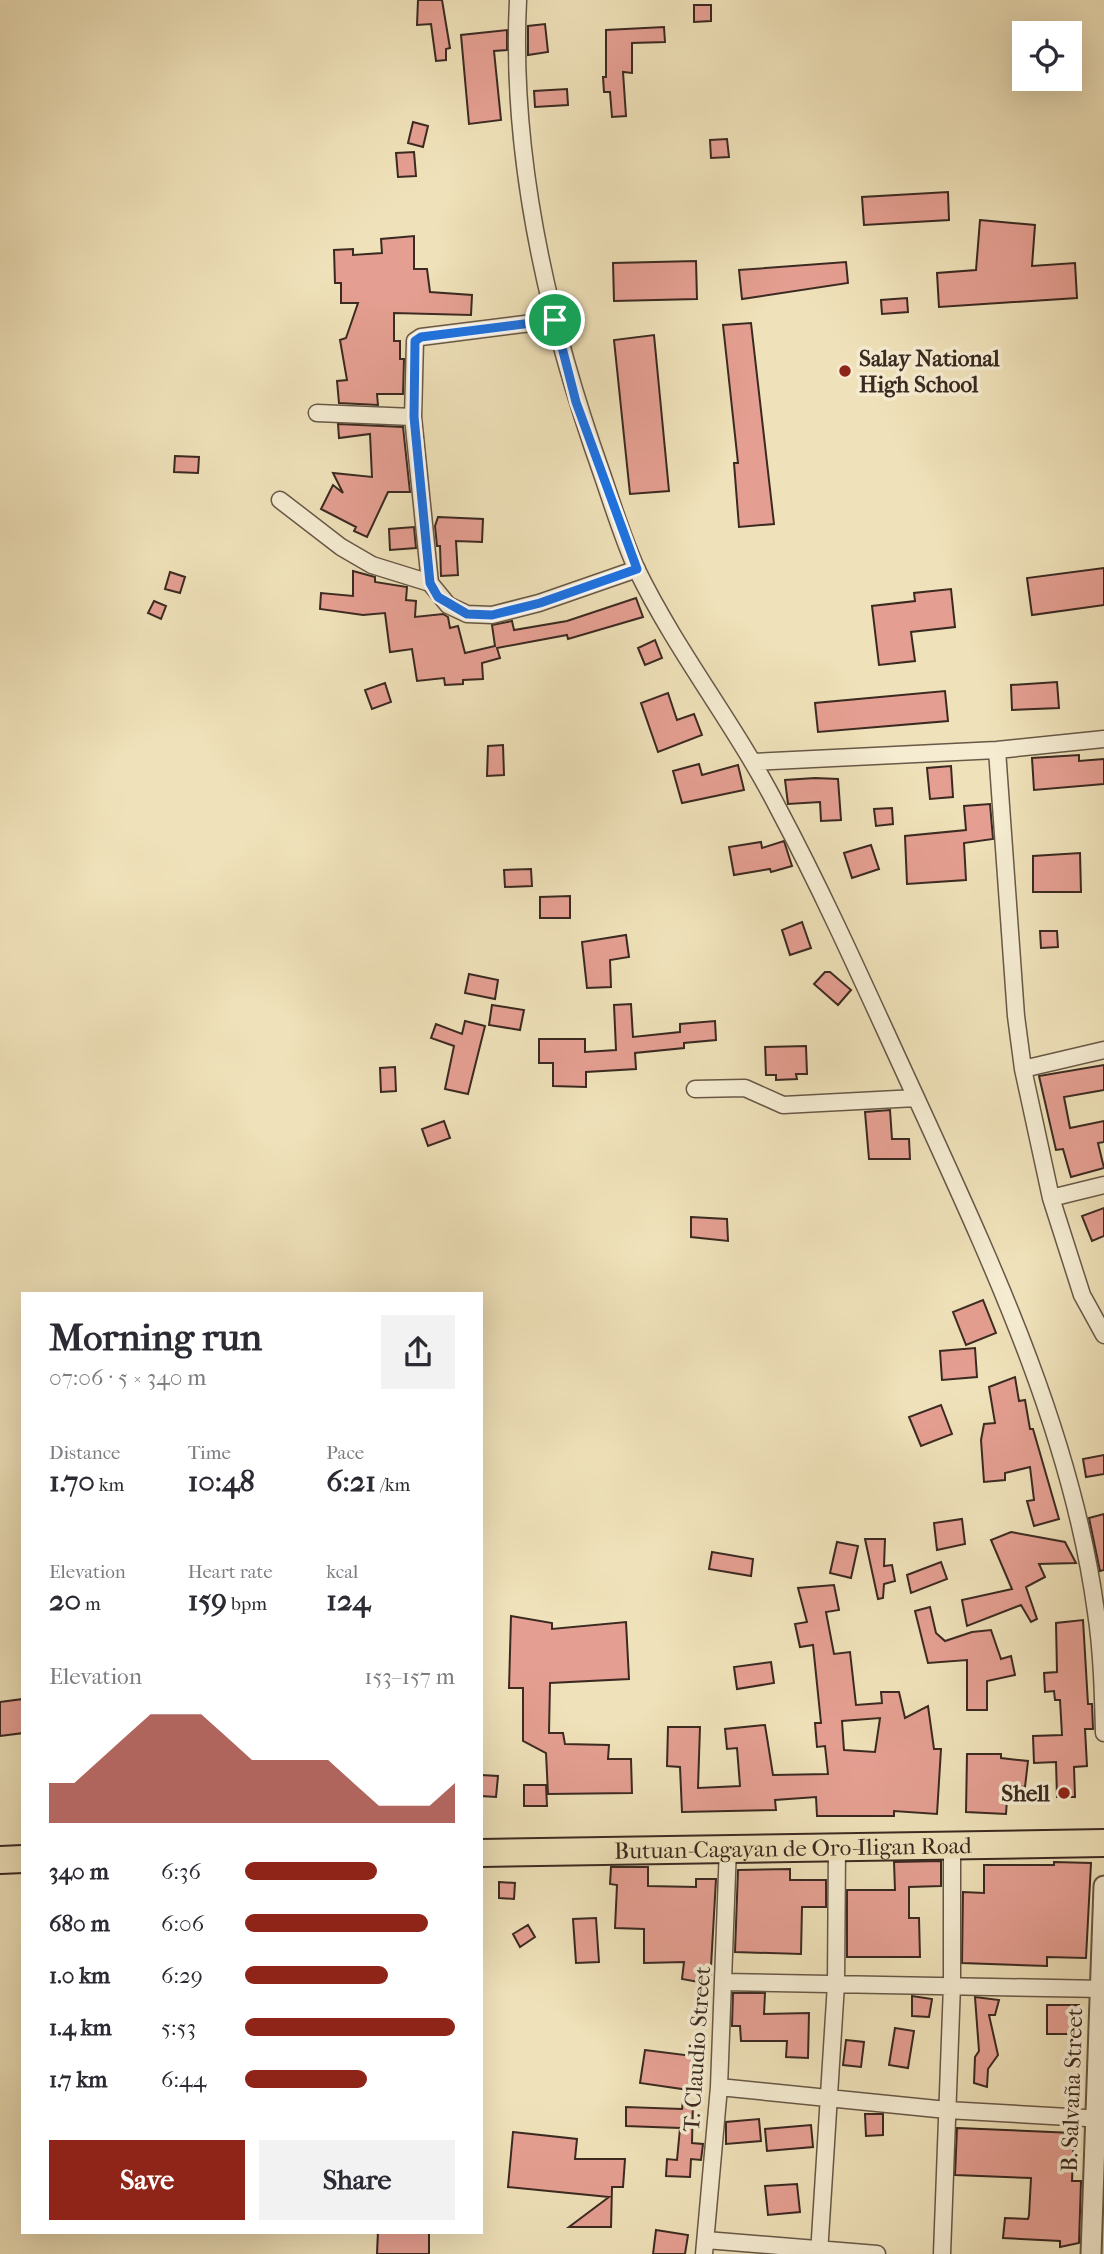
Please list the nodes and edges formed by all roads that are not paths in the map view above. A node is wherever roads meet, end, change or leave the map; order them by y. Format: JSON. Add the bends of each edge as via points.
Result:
{"nodes":[{"id":1,"x":518,"y":0,"type":"edge"},
{"id":2,"x":555,"y":320,"type":"junction"},
{"id":3,"x":317,"y":413,"type":"dead end"},
{"id":4,"x":414,"y":417,"type":"junction"},
{"id":5,"x":280,"y":500,"type":"dead end"},
{"id":6,"x":637,"y":569,"type":"junction"},
{"id":7,"x":430,"y":583,"type":"junction"},
{"id":8,"x":1104,"y":739,"type":"edge"},
{"id":9,"x":997,"y":750,"type":"junction"},
{"id":10,"x":752,"y":762,"type":"junction"},
{"id":11,"x":1104,"y":1050,"type":"edge"},
{"id":12,"x":1023,"y":1069,"type":"junction"},
{"id":13,"x":695,"y":1089,"type":"dead end"},
{"id":14,"x":916,"y":1098,"type":"junction"},
{"id":15,"x":1104,"y":1185,"type":"edge"},
{"id":16,"x":1051,"y":1198,"type":"junction"},
{"id":17,"x":1104,"y":1335,"type":"edge"},
{"id":18,"x":1104,"y":1733,"type":"edge"},
{"id":19,"x":952,"y":1843,"type":"junction"},
{"id":20,"x":1104,"y":1843,"type":"edge"},
{"id":21,"x":837,"y":1845,"type":"junction"},
{"id":22,"x":728,"y":1847,"type":"junction"},
{"id":23,"x":483,"y":1853,"type":"edge"},
{"id":24,"x":21,"y":1859,"type":"edge"},
{"id":25,"x":0,"y":1860,"type":"edge"},
{"id":26,"x":1104,"y":1886,"type":"edge"},
{"id":27,"x":725,"y":1982,"type":"junction"},
{"id":28,"x":836,"y":1984,"type":"junction"},
{"id":29,"x":952,"y":1985,"type":"junction"},
{"id":30,"x":1102,"y":1989,"type":"edge"},
{"id":31,"x":719,"y":2087,"type":"junction"},
{"id":32,"x":829,"y":2099,"type":"junction"},
{"id":33,"x":947,"y":2110,"type":"junction"},
{"id":34,"x":1100,"y":2118,"type":"edge"},
{"id":35,"x":705,"y":2247,"type":"edge"},
{"id":36,"x":819,"y":2251,"type":"edge"},
{"id":37,"x":877,"y":2254,"type":"edge"},
{"id":38,"x":942,"y":2254,"type":"edge"},
{"id":39,"x":1091,"y":2254,"type":"edge"}],
"edges":[{"from":1,"to":2,"type":"street","via":[[517,67],[532,212]]},
{"from":2,"to":4,"type":"street","via":[[418,338],[414,346]]},
{"from":2,"to":6,"type":"street","via":[[576,402]]},
{"from":3,"to":4,"type":"street"},
{"from":4,"to":7,"type":"street"},
{"from":5,"to":7,"type":"street","via":[[372,565]]},
{"from":6,"to":7,"type":"street","via":[[540,603],[479,616],[448,605]]},
{"from":6,"to":10,"type":"street"},
{"from":8,"to":9,"type":"street"},
{"from":9,"to":10,"type":"street"},
{"from":9,"to":12,"type":"street"},
{"from":10,"to":14,"type":"street","via":[[850,949]]},
{"from":11,"to":12,"type":"street"},
{"from":12,"to":16,"type":"street"},
{"from":13,"to":14,"type":"street","via":[[745,1088],[783,1105]]},
{"from":14,"to":18,"type":"street","via":[[957,1186],[1057,1439],[1096,1610]]},
{"from":15,"to":16,"type":"street"},
{"from":16,"to":17,"type":"street","via":[[1082,1295]]},
{"from":19,"to":20,"type":"highway","name":"Butuan-Cagayan de Oro-Iligan Road"},
{"from":19,"to":21,"type":"highway","name":"Butuan-Cagayan de Oro-Iligan Road"},
{"from":19,"to":29,"type":"street"},
{"from":21,"to":22,"type":"highway","name":"Butuan-Cagayan de Oro-Iligan Road"},
{"from":21,"to":28,"type":"street"},
{"from":22,"to":23,"type":"highway","name":"Butuan-Cagayan de Oro-Iligan Road"},
{"from":22,"to":27,"type":"street","name":"T. Claudio Street"},
{"from":24,"to":25,"type":"highway"},
{"from":26,"to":30,"type":"street","name":"B. Salvaña Street"},
{"from":27,"to":28,"type":"street"},
{"from":27,"to":31,"type":"street","name":"T. Claudio Street"},
{"from":28,"to":29,"type":"street"},
{"from":28,"to":32,"type":"street"},
{"from":29,"to":30,"type":"street"},
{"from":29,"to":33,"type":"street"},
{"from":30,"to":34,"type":"street","name":"B. Salvaña Street"},
{"from":31,"to":32,"type":"street"},
{"from":31,"to":35,"type":"street","name":"T. Claudio Street"},
{"from":32,"to":33,"type":"street"},
{"from":32,"to":36,"type":"street"},
{"from":33,"to":34,"type":"street"},
{"from":33,"to":38,"type":"street"},
{"from":34,"to":39,"type":"street","name":"B. Salvaña Street"},
{"from":35,"to":36,"type":"street"},
{"from":36,"to":37,"type":"street"}]}
